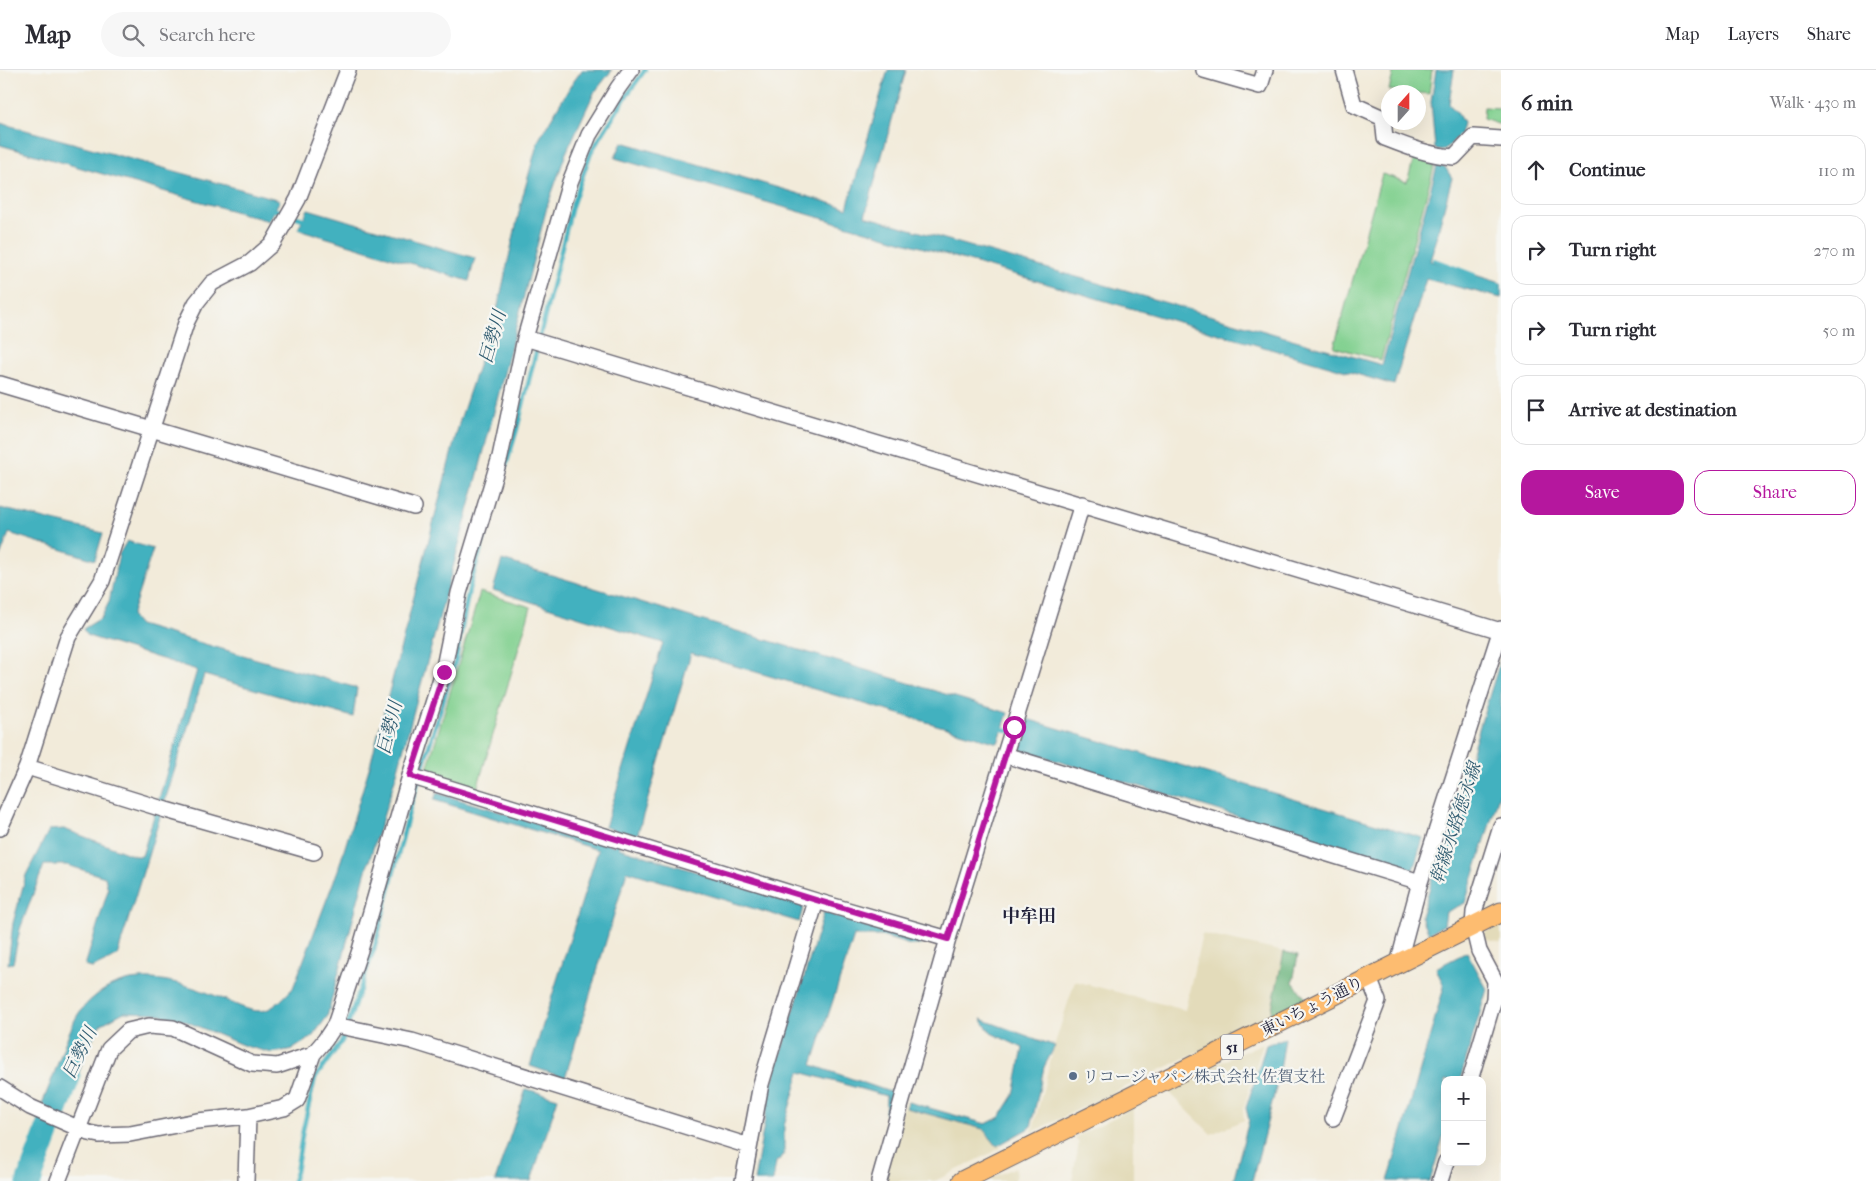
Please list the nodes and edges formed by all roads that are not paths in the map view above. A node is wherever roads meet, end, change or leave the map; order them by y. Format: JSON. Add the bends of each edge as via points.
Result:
{"nodes":[{"id":1,"x":348,"y":70,"type":"edge"},
{"id":2,"x":631,"y":70,"type":"edge"},
{"id":3,"x":1204,"y":70,"type":"edge"},
{"id":4,"x":1265,"y":70,"type":"edge"},
{"id":5,"x":1344,"y":70,"type":"edge"},
{"id":6,"x":1501,"y":139,"type":"edge"},
{"id":7,"x":525,"y":338,"type":"junction"},
{"id":8,"x":0,"y":384,"type":"edge"},
{"id":9,"x":150,"y":429,"type":"junction"},
{"id":10,"x":1082,"y":504,"type":"junction"},
{"id":11,"x":414,"y":506,"type":"dead end"},
{"id":12,"x":1501,"y":630,"type":"edge"},
{"id":13,"x":1004,"y":755,"type":"junction"},
{"id":14,"x":27,"y":767,"type":"junction"},
{"id":15,"x":416,"y":778,"type":"junction"},
{"id":16,"x":1501,"y":826,"type":"edge"},
{"id":17,"x":0,"y":828,"type":"edge"},
{"id":18,"x":314,"y":852,"type":"dead end"},
{"id":19,"x":1420,"y":882,"type":"junction"},
{"id":20,"x":816,"y":900,"type":"junction"},
{"id":21,"x":1501,"y":912,"type":"edge"},
{"id":22,"x":1473,"y":926,"type":"junction"},
{"id":23,"x":948,"y":939,"type":"junction"},
{"id":24,"x":1398,"y":964,"type":"junction"},
{"id":25,"x":1370,"y":978,"type":"junction"},
{"id":26,"x":1498,"y":1000,"type":"edge"},
{"id":27,"x":343,"y":1026,"type":"junction"},
{"id":28,"x":312,"y":1054,"type":"junction"},
{"id":29,"x":1471,"y":1076,"type":"edge"},
{"id":30,"x":0,"y":1088,"type":"edge"},
{"id":31,"x":248,"y":1116,"type":"junction"},
{"id":32,"x":1333,"y":1118,"type":"dead end"},
{"id":33,"x":79,"y":1128,"type":"junction"},
{"id":34,"x":749,"y":1146,"type":"junction"},
{"id":35,"x":1445,"y":1166,"type":"edge"},
{"id":36,"x":58,"y":1181,"type":"edge"},
{"id":37,"x":246,"y":1181,"type":"edge"},
{"id":38,"x":744,"y":1181,"type":"edge"},
{"id":39,"x":879,"y":1181,"type":"edge"},
{"id":40,"x":962,"y":1181,"type":"edge"},
{"id":41,"x":1440,"y":1181,"type":"edge"}],
"edges":[{"from":1,"to":9,"type":"street","via":[[298,199],[273,243],[250,263],[212,283],[196,303],[186,323]]},
{"from":2,"to":7,"type":"street","via":[[589,135],[570,182]]},
{"from":3,"to":4,"type":"street","via":[[1260,86]]},
{"from":5,"to":6,"type":"street","via":[[1354,105],[1383,118],[1385,138],[1416,151],[1454,157],[1473,137]]},
{"from":7,"to":10,"type":"street"},
{"from":7,"to":15,"type":"street","via":[[500,457],[459,593],[444,672]]},
{"from":8,"to":9,"type":"street"},
{"from":9,"to":11,"type":"street"},
{"from":9,"to":14,"type":"street","via":[[102,581],[68,637]]},
{"from":10,"to":12,"type":"street"},
{"from":10,"to":13,"type":"street"},
{"from":12,"to":19,"type":"street"},
{"from":13,"to":19,"type":"street"},
{"from":13,"to":23,"type":"street"},
{"from":14,"to":17,"type":"street"},
{"from":14,"to":18,"type":"street"},
{"from":15,"to":20,"type":"street"},
{"from":15,"to":27,"type":"street","via":[[360,950]]},
{"from":16,"to":22,"type":"street","via":[[1474,912]]},
{"from":19,"to":24,"type":"street"},
{"from":20,"to":23,"type":"street"},
{"from":20,"to":34,"type":"street","via":[[761,1084]]},
{"from":21,"to":22,"type":"main road","name":"東いちょう通り","number":"51"},
{"from":22,"to":24,"type":"main road","name":"東いちょう通り","number":"51"},
{"from":22,"to":26,"type":"street","via":[[1479,951],[1495,981]]},
{"from":23,"to":39,"type":"street"},
{"from":24,"to":25,"type":"main road","name":"東いちょう通り","number":"51"},
{"from":25,"to":32,"type":"street","via":[[1378,1001]]},
{"from":25,"to":40,"type":"main road","name":"東いちょう通り","number":"51"},
{"from":26,"to":29,"type":"street"},
{"from":27,"to":28,"type":"street"},
{"from":27,"to":34,"type":"street","via":[[412,1041]]},
{"from":28,"to":31,"type":"street","via":[[297,1100],[284,1108]]},
{"from":28,"to":33,"type":"street","via":[[277,1066],[252,1064],[173,1028],[148,1026],[128,1031],[109,1049]]},
{"from":30,"to":33,"type":"street","via":[[30,1107]]},
{"from":31,"to":33,"type":"street","via":[[197,1121],[130,1134],[99,1135]]},
{"from":31,"to":37,"type":"street"},
{"from":33,"to":36,"type":"street"},
{"from":34,"to":38,"type":"street"},
{"from":35,"to":41,"type":"street"}]}
